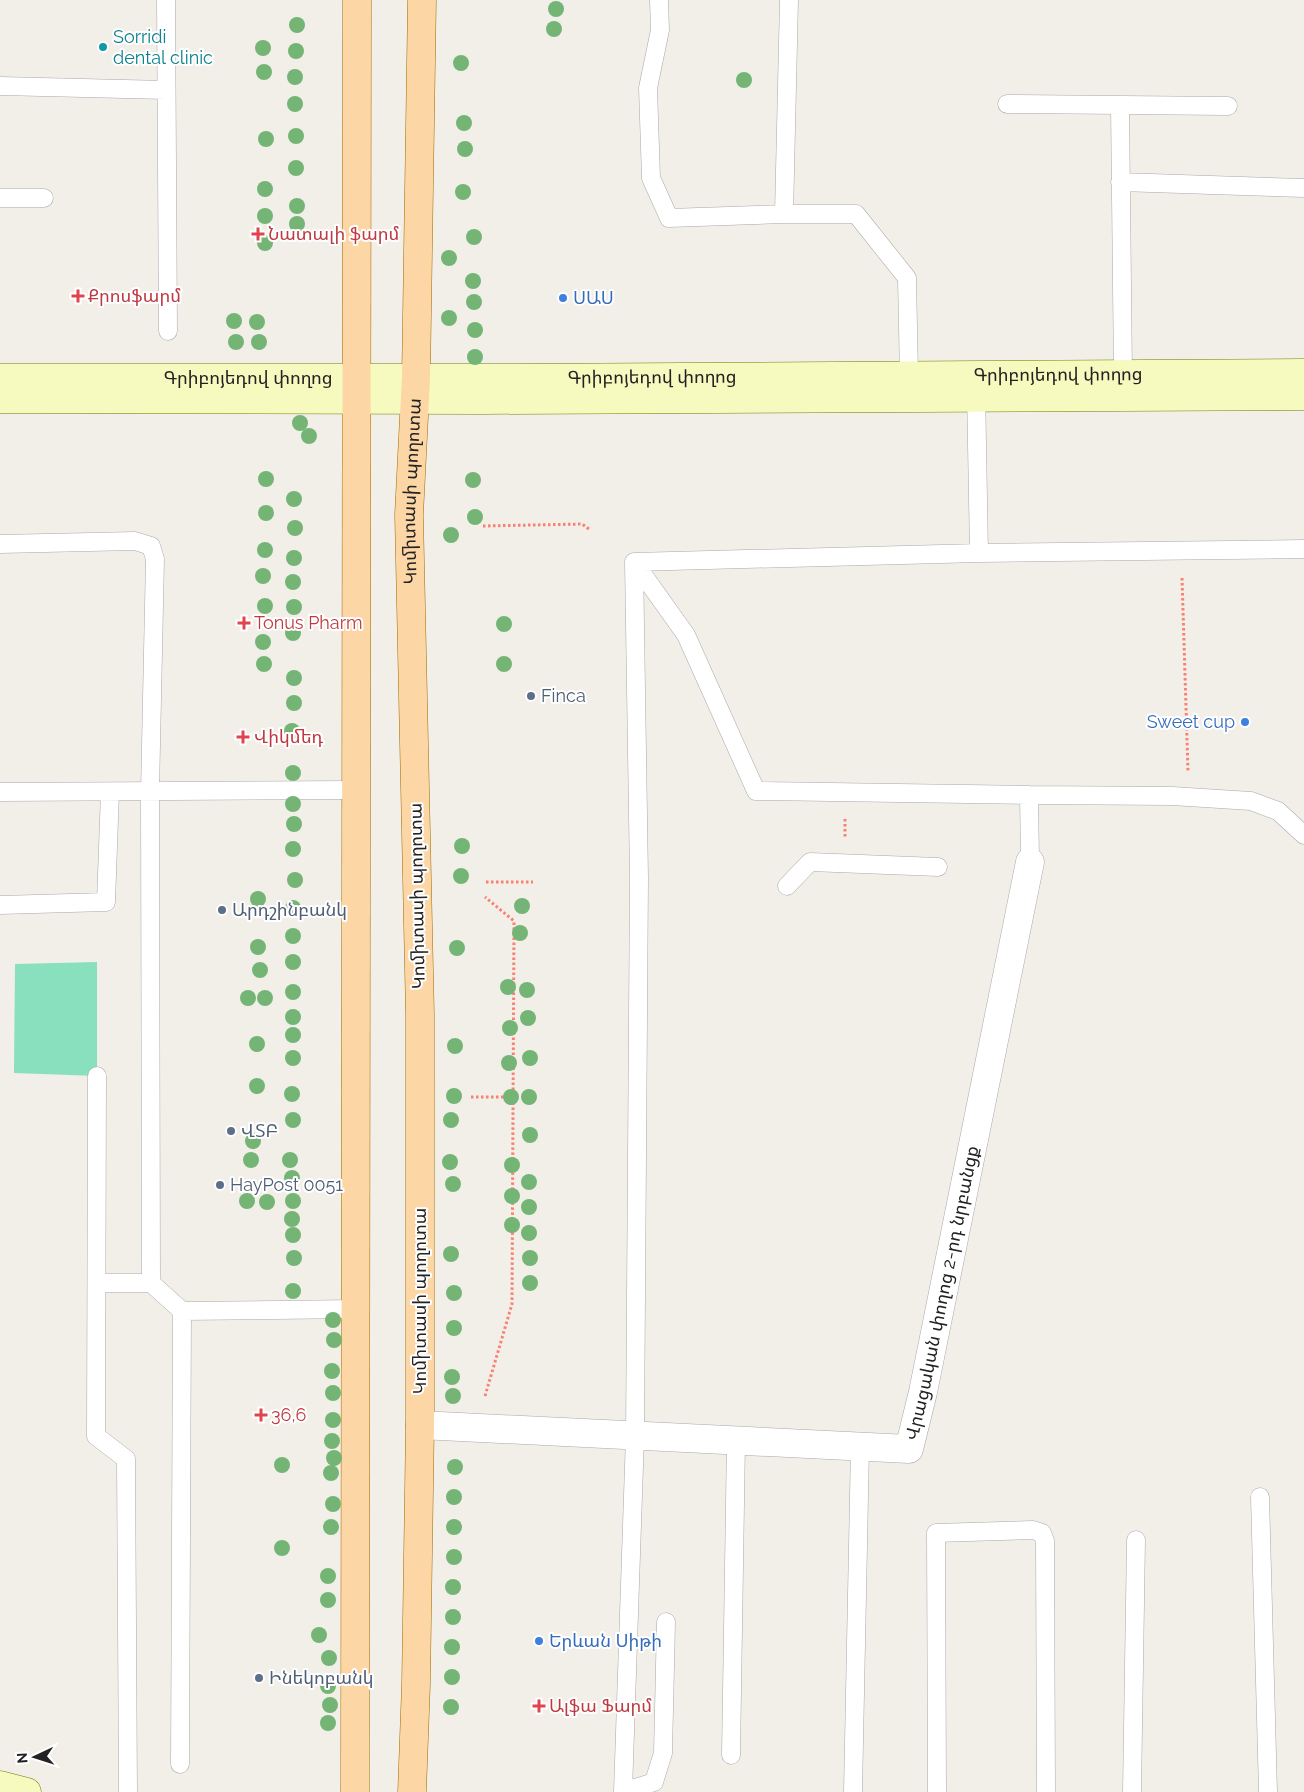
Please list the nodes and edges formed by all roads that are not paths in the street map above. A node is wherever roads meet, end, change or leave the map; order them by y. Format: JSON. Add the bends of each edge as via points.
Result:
{"nodes":[{"id":1,"x":166,"y":0,"type":"edge"},
{"id":2,"x":357,"y":0,"type":"edge"},
{"id":3,"x":422,"y":0,"type":"edge"},
{"id":4,"x":659,"y":0,"type":"edge"},
{"id":5,"x":789,"y":0,"type":"edge"},
{"id":6,"x":0,"y":86,"type":"edge"},
{"id":7,"x":166,"y":90,"type":"junction"},
{"id":8,"x":1007,"y":104,"type":"dead end"},
{"id":9,"x":1120,"y":106,"type":"junction"},
{"id":10,"x":1228,"y":106,"type":"dead end"},
{"id":11,"x":1120,"y":182,"type":"junction"},
{"id":12,"x":1304,"y":188,"type":"edge"},
{"id":13,"x":0,"y":198,"type":"edge"},
{"id":14,"x":44,"y":198,"type":"dead end"},
{"id":15,"x":784,"y":214,"type":"junction"},
{"id":16,"x":168,"y":331,"type":"dead end"},
{"id":17,"x":1304,"y":373,"type":"edge"},
{"id":18,"x":1123,"y":375,"type":"junction"},
{"id":19,"x":909,"y":376,"type":"junction"},
{"id":20,"x":0,"y":378,"type":"edge"},
{"id":21,"x":976,"y":386,"type":"junction"},
{"id":22,"x":356,"y":388,"type":"junction"},
{"id":23,"x":415,"y":388,"type":"junction"},
{"id":24,"x":1304,"y":396,"type":"edge"},
{"id":25,"x":0,"y":399,"type":"edge"},
{"id":26,"x":0,"y":544,"type":"edge"},
{"id":27,"x":1304,"y":549,"type":"edge"},
{"id":28,"x":979,"y":553,"type":"junction"},
{"id":29,"x":634,"y":562,"type":"junction"},
{"id":30,"x":355,"y":790,"type":"junction"},
{"id":31,"x":0,"y":792,"type":"edge"},
{"id":32,"x":110,"y":792,"type":"junction"},
{"id":33,"x":150,"y":792,"type":"junction"},
{"id":34,"x":1029,"y":795,"type":"junction"},
{"id":35,"x":1304,"y":835,"type":"edge"},
{"id":36,"x":1030,"y":862,"type":"joint"},
{"id":37,"x":938,"y":867,"type":"dead end"},
{"id":38,"x":788,"y":886,"type":"dead end"},
{"id":39,"x":0,"y":905,"type":"edge"},
{"id":40,"x":97,"y":1076,"type":"dead end"},
{"id":41,"x":97,"y":1283,"type":"junction"},
{"id":42,"x":151,"y":1283,"type":"junction"},
{"id":43,"x":357,"y":1309,"type":"junction"},
{"id":44,"x":182,"y":1311,"type":"junction"},
{"id":45,"x":420,"y":1425,"type":"junction"},
{"id":46,"x":635,"y":1436,"type":"junction"},
{"id":47,"x":736,"y":1441,"type":"junction"},
{"id":48,"x":860,"y":1447,"type":"junction"},
{"id":49,"x":1260,"y":1497,"type":"dead end"},
{"id":50,"x":1136,"y":1540,"type":"dead end"},
{"id":51,"x":666,"y":1622,"type":"dead end"},
{"id":52,"x":731,"y":1755,"type":"dead end"},
{"id":53,"x":180,"y":1764,"type":"dead end"},
{"id":54,"x":0,"y":1785,"type":"edge"},
{"id":55,"x":27,"y":1792,"type":"edge"},
{"id":56,"x":128,"y":1792,"type":"edge"},
{"id":57,"x":355,"y":1792,"type":"edge"},
{"id":58,"x":412,"y":1792,"type":"edge"},
{"id":59,"x":853,"y":1792,"type":"edge"},
{"id":60,"x":937,"y":1792,"type":"edge"},
{"id":61,"x":1046,"y":1792,"type":"edge"},
{"id":62,"x":1132,"y":1792,"type":"edge"},
{"id":63,"x":1268,"y":1792,"type":"edge"}],
"edges":[{"from":1,"to":7,"type":"lane"},
{"from":2,"to":22,"type":"main road"},
{"from":3,"to":23,"type":"main road","name":"Կոմիտասի պողոտա"},
{"from":4,"to":15,"type":"lane","via":[[660,30],[648,88],[651,178],[669,218]]},
{"from":5,"to":15,"type":"lane"},
{"from":6,"to":7,"type":"lane"},
{"from":7,"to":16,"type":"lane"},
{"from":8,"to":9,"type":"lane"},
{"from":9,"to":10,"type":"lane"},
{"from":9,"to":11,"type":"lane"},
{"from":11,"to":12,"type":"lane"},
{"from":11,"to":18,"type":"lane"},
{"from":13,"to":14,"type":"lane"},
{"from":15,"to":19,"type":"lane","via":[[856,214],[907,278]]},
{"from":17,"to":18,"type":"street","name":"Գրիբոյեդով փողոց"},
{"from":18,"to":21,"type":"street","name":"Գրիբոյեդով փողոց"},
{"from":19,"to":21,"type":"street","name":"Գրիբոյեդով փողոց"},
{"from":19,"to":23,"type":"street","name":"Գրիբոյեդով փողոց"},
{"from":20,"to":22,"type":"street","name":"Գրիբոյեդով փողոց"},
{"from":21,"to":23,"type":"street","name":"Գրիբոյեդով փողոց"},
{"from":21,"to":24,"type":"street","name":"Գրիբոյեդով փողոց"},
{"from":21,"to":28,"type":"lane"},
{"from":22,"to":23,"type":"street","name":"Գրիբոյեդով փողոց"},
{"from":22,"to":25,"type":"street","name":"Գրիբոյեդով փողոց"},
{"from":22,"to":30,"type":"main road"},
{"from":23,"to":45,"type":"main road","name":"Կոմիտասի պողոտա","via":[[409,515],[420,1015]]},
{"from":26,"to":33,"type":"lane","via":[[135,542],[151,546],[155,559]]},
{"from":27,"to":28,"type":"lane"},
{"from":28,"to":29,"type":"lane"},
{"from":29,"to":34,"type":"lane","via":[[686,635],[756,791]]},
{"from":29,"to":46,"type":"lane","via":[[639,878]]},
{"from":30,"to":33,"type":"lane"},
{"from":30,"to":43,"type":"main road"},
{"from":31,"to":32,"type":"lane"},
{"from":32,"to":33,"type":"lane"},
{"from":32,"to":39,"type":"lane","via":[[106,902]]},
{"from":33,"to":42,"type":"lane"},
{"from":34,"to":35,"type":"lane","via":[[1251,801],[1278,811]]},
{"from":34,"to":36,"type":"lane"},
{"from":36,"to":48,"type":"street","name":"Վրացական փողոց 2-րդ նրբանցք","via":[[909,1449]]},
{"from":37,"to":38,"type":"lane","via":[[810,862]]},
{"from":40,"to":41,"type":"lane"},
{"from":41,"to":42,"type":"lane"},
{"from":41,"to":56,"type":"lane","via":[[96,1436],[126,1459]]},
{"from":42,"to":44,"type":"lane"},
{"from":43,"to":44,"type":"lane"},
{"from":43,"to":57,"type":"main road"},
{"from":44,"to":53,"type":"lane"},
{"from":45,"to":46,"type":"street","name":"Վրացական փողոց 2-րդ նրբանցք"},
{"from":45,"to":58,"type":"main road","name":"Կոմիտասի պողոտա"},
{"from":46,"to":47,"type":"street","name":"Վրացական փողոց 2-րդ նրբանցք"},
{"from":46,"to":51,"type":"lane","via":[[623,1792],[654,1782],[663,1753]]},
{"from":47,"to":48,"type":"street","name":"Վրացական փողոց 2-րդ նրբանցք"},
{"from":47,"to":52,"type":"lane"},
{"from":48,"to":59,"type":"lane"},
{"from":49,"to":63,"type":"lane"},
{"from":50,"to":62,"type":"lane"},
{"from":54,"to":55,"type":"street"},
{"from":60,"to":61,"type":"lane","via":[[935,1537],[940,1531],[1033,1530],[1042,1532],[1046,1542]]}]}
